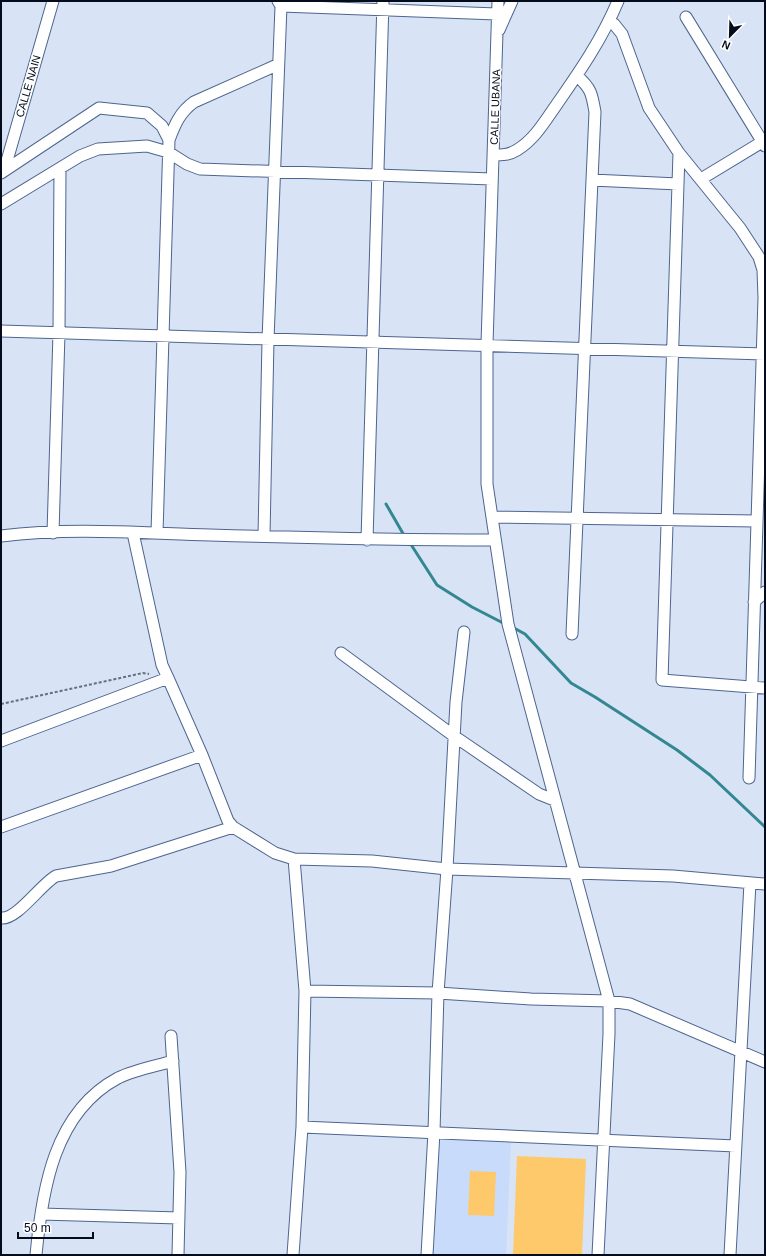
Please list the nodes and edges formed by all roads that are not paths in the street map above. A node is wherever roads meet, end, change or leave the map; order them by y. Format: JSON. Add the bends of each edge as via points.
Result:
{"nodes":[{"id":1,"x":53,"y":1,"type":"edge"},
{"id":2,"x":498,"y":1,"type":"edge"},
{"id":3,"x":512,"y":1,"type":"edge"},
{"id":4,"x":618,"y":1,"type":"edge"},
{"id":5,"x":279,"y":4,"type":"edge"},
{"id":6,"x":383,"y":6,"type":"edge"},
{"id":7,"x":497,"y":14,"type":"junction"},
{"id":8,"x":686,"y":17,"type":"dead end"},
{"id":9,"x":609,"y":22,"type":"junction"},
{"id":10,"x":497,"y":35,"type":"junction"},
{"id":11,"x":277,"y":64,"type":"junction"},
{"id":12,"x":578,"y":76,"type":"junction"},
{"id":13,"x":169,"y":140,"type":"junction"},
{"id":14,"x":764,"y":144,"type":"edge"},
{"id":15,"x":168,"y":152,"type":"junction"},
{"id":16,"x":679,"y":153,"type":"junction"},
{"id":17,"x":493,"y":155,"type":"junction"},
{"id":18,"x":60,"y":168,"type":"junction"},
{"id":19,"x":273,"y":170,"type":"junction"},
{"id":20,"x":2,"y":172,"type":"edge"},
{"id":21,"x":378,"y":175,"type":"junction"},
{"id":22,"x":492,"y":179,"type":"junction"},
{"id":23,"x":701,"y":179,"type":"junction"},
{"id":24,"x":592,"y":180,"type":"junction"},
{"id":25,"x":678,"y":184,"type":"junction"},
{"id":26,"x":1,"y":204,"type":"edge"},
{"id":27,"x":1,"y":331,"type":"edge"},
{"id":28,"x":59,"y":333,"type":"junction"},
{"id":29,"x":163,"y":336,"type":"junction"},
{"id":30,"x":268,"y":340,"type":"junction"},
{"id":31,"x":373,"y":342,"type":"junction"},
{"id":32,"x":487,"y":344,"type":"junction"},
{"id":33,"x":585,"y":348,"type":"junction"},
{"id":34,"x":672,"y":351,"type":"junction"},
{"id":35,"x":764,"y":354,"type":"edge"},
{"id":36,"x":492,"y":517,"type":"junction"},
{"id":37,"x":577,"y":518,"type":"junction"},
{"id":38,"x":668,"y":520,"type":"junction"},
{"id":39,"x":756,"y":521,"type":"junction"},
{"id":40,"x":53,"y":533,"type":"junction"},
{"id":41,"x":133,"y":533,"type":"junction"},
{"id":42,"x":157,"y":533,"type":"junction"},
{"id":43,"x":1,"y":536,"type":"edge"},
{"id":44,"x":264,"y":536,"type":"junction"},
{"id":45,"x":367,"y":540,"type":"junction"},
{"id":46,"x":495,"y":540,"type":"junction"},
{"id":47,"x":765,"y":592,"type":"edge"},
{"id":48,"x":754,"y":602,"type":"junction"},
{"id":49,"x":464,"y":632,"type":"dead end"},
{"id":50,"x":572,"y":634,"type":"dead end"},
{"id":51,"x":341,"y":653,"type":"dead end"},
{"id":52,"x":168,"y":678,"type":"junction"},
{"id":53,"x":751,"y":687,"type":"junction"},
{"id":54,"x":765,"y":688,"type":"edge"},
{"id":55,"x":454,"y":736,"type":"junction"},
{"id":56,"x":1,"y":741,"type":"edge"},
{"id":57,"x":202,"y":755,"type":"junction"},
{"id":58,"x":749,"y":778,"type":"dead end"},
{"id":59,"x":554,"y":800,"type":"junction"},
{"id":60,"x":233,"y":827,"type":"junction"},
{"id":61,"x":1,"y":828,"type":"edge"},
{"id":62,"x":294,"y":859,"type":"junction"},
{"id":63,"x":447,"y":870,"type":"junction"},
{"id":64,"x":574,"y":873,"type":"junction"},
{"id":65,"x":750,"y":883,"type":"junction"},
{"id":66,"x":765,"y":884,"type":"edge"},
{"id":67,"x":1,"y":918,"type":"edge"},
{"id":68,"x":305,"y":992,"type":"junction"},
{"id":69,"x":438,"y":993,"type":"junction"},
{"id":70,"x":609,"y":1000,"type":"junction"},
{"id":71,"x":171,"y":1036,"type":"dead end"},
{"id":72,"x":741,"y":1052,"type":"junction"},
{"id":73,"x":173,"y":1061,"type":"junction"},
{"id":74,"x":765,"y":1062,"type":"edge"},
{"id":75,"x":302,"y":1127,"type":"junction"},
{"id":76,"x":434,"y":1132,"type":"junction"},
{"id":77,"x":604,"y":1141,"type":"junction"},
{"id":78,"x":736,"y":1146,"type":"junction"},
{"id":79,"x":40,"y":1214,"type":"junction"},
{"id":80,"x":179,"y":1218,"type":"junction"},
{"id":81,"x":36,"y":1255,"type":"edge"},
{"id":82,"x":178,"y":1255,"type":"edge"},
{"id":83,"x":293,"y":1255,"type":"edge"},
{"id":84,"x":427,"y":1255,"type":"edge"},
{"id":85,"x":598,"y":1255,"type":"edge"},
{"id":86,"x":730,"y":1255,"type":"edge"}],
"edges":[{"from":1,"to":20,"type":"street","name":"CALLE NAIN"},
{"from":2,"to":7,"type":"street","name":"CALLE UBANA"},
{"from":3,"to":10,"type":"street"},
{"from":4,"to":9,"type":"street"},
{"from":5,"to":6,"type":"street"},
{"from":5,"to":11,"type":"street"},
{"from":6,"to":7,"type":"street"},
{"from":6,"to":21,"type":"street"},
{"from":7,"to":10,"type":"street","name":"CALLE UBANA"},
{"from":8,"to":14,"type":"street"},
{"from":9,"to":12,"type":"street"},
{"from":9,"to":16,"type":"street","via":[[622,34],[649,108]]},
{"from":10,"to":17,"type":"street","name":"CALLE UBANA"},
{"from":11,"to":13,"type":"street","via":[[186,107],[179,116]]},
{"from":11,"to":19,"type":"street"},
{"from":12,"to":17,"type":"street","via":[[536,135],[507,155]]},
{"from":12,"to":24,"type":"street","via":[[591,92],[595,112]]},
{"from":13,"to":15,"type":"street"},
{"from":13,"to":20,"type":"street","via":[[162,126],[147,113],[99,108]]},
{"from":14,"to":23,"type":"street"},
{"from":15,"to":18,"type":"street","via":[[147,146],[98,149]]},
{"from":15,"to":19,"type":"street","via":[[200,169]]},
{"from":15,"to":29,"type":"street"},
{"from":16,"to":23,"type":"street"},
{"from":16,"to":25,"type":"street"},
{"from":17,"to":22,"type":"street","name":"CALLE UBANA"},
{"from":18,"to":26,"type":"street"},
{"from":18,"to":28,"type":"street"},
{"from":19,"to":21,"type":"street"},
{"from":19,"to":30,"type":"street"},
{"from":21,"to":22,"type":"street"},
{"from":21,"to":31,"type":"street"},
{"from":22,"to":32,"type":"street","name":"CALLE UBANA"},
{"from":23,"to":35,"type":"street","via":[[740,228],[759,257],[763,270]]},
{"from":24,"to":25,"type":"street"},
{"from":24,"to":33,"type":"street"},
{"from":25,"to":34,"type":"street"},
{"from":27,"to":28,"type":"street"},
{"from":28,"to":29,"type":"street"},
{"from":28,"to":40,"type":"street"},
{"from":29,"to":30,"type":"street"},
{"from":29,"to":42,"type":"street"},
{"from":30,"to":31,"type":"street"},
{"from":30,"to":44,"type":"street"},
{"from":31,"to":32,"type":"street"},
{"from":31,"to":45,"type":"street"},
{"from":32,"to":33,"type":"street"},
{"from":32,"to":36,"type":"street","name":"CALLE UBANA","via":[[486,471]]},
{"from":33,"to":34,"type":"street"},
{"from":33,"to":37,"type":"street"},
{"from":34,"to":35,"type":"street"},
{"from":34,"to":38,"type":"street"},
{"from":35,"to":39,"type":"street"},
{"from":36,"to":37,"type":"street"},
{"from":36,"to":46,"type":"street","name":"CALLE UBANA"},
{"from":37,"to":38,"type":"street"},
{"from":37,"to":50,"type":"street"},
{"from":38,"to":39,"type":"street"},
{"from":38,"to":53,"type":"street","via":[[662,680]]},
{"from":39,"to":48,"type":"street"},
{"from":40,"to":41,"type":"street"},
{"from":40,"to":43,"type":"street"},
{"from":41,"to":42,"type":"street"},
{"from":41,"to":52,"type":"street","via":[[162,665]]},
{"from":42,"to":44,"type":"street"},
{"from":44,"to":45,"type":"street"},
{"from":45,"to":46,"type":"street"},
{"from":46,"to":59,"type":"street","name":"CALLE UBANA","via":[[508,624]]},
{"from":47,"to":48,"type":"street"},
{"from":48,"to":53,"type":"street"},
{"from":49,"to":55,"type":"street"},
{"from":51,"to":55,"type":"street"},
{"from":52,"to":56,"type":"street"},
{"from":52,"to":57,"type":"street"},
{"from":53,"to":54,"type":"street"},
{"from":53,"to":58,"type":"street"},
{"from":55,"to":59,"type":"street","via":[[539,794]]},
{"from":55,"to":63,"type":"street"},
{"from":57,"to":60,"type":"street","via":[[228,821]]},
{"from":57,"to":61,"type":"street"},
{"from":59,"to":64,"type":"street","name":"CALLE UBANA"},
{"from":60,"to":62,"type":"street","via":[[275,853]]},
{"from":60,"to":67,"type":"street","via":[[111,866],[56,876],[14,914]]},
{"from":62,"to":63,"type":"street","via":[[372,861]]},
{"from":62,"to":68,"type":"street"},
{"from":63,"to":64,"type":"street"},
{"from":63,"to":69,"type":"street"},
{"from":64,"to":65,"type":"street","via":[[673,876]]},
{"from":64,"to":70,"type":"street","name":"CALLE UBANA"},
{"from":65,"to":66,"type":"street"},
{"from":65,"to":72,"type":"street"},
{"from":68,"to":69,"type":"street"},
{"from":68,"to":75,"type":"street"},
{"from":69,"to":70,"type":"street","via":[[531,999]]},
{"from":69,"to":76,"type":"street"},
{"from":70,"to":72,"type":"street","via":[[630,1004]]},
{"from":70,"to":77,"type":"street","name":"CALLE UBANA"},
{"from":71,"to":73,"type":"street"},
{"from":72,"to":74,"type":"street"},
{"from":72,"to":78,"type":"street"},
{"from":73,"to":79,"type":"street","via":[[119,1078],[94,1095],[60,1141]]},
{"from":73,"to":80,"type":"street","via":[[180,1172]]},
{"from":75,"to":76,"type":"street"},
{"from":75,"to":83,"type":"street"},
{"from":76,"to":77,"type":"street"},
{"from":76,"to":84,"type":"street"},
{"from":77,"to":78,"type":"street"},
{"from":77,"to":85,"type":"street","name":"CALLE UBANA"},
{"from":78,"to":86,"type":"street"},
{"from":79,"to":80,"type":"street"},
{"from":79,"to":81,"type":"street"},
{"from":80,"to":82,"type":"street"}]}
